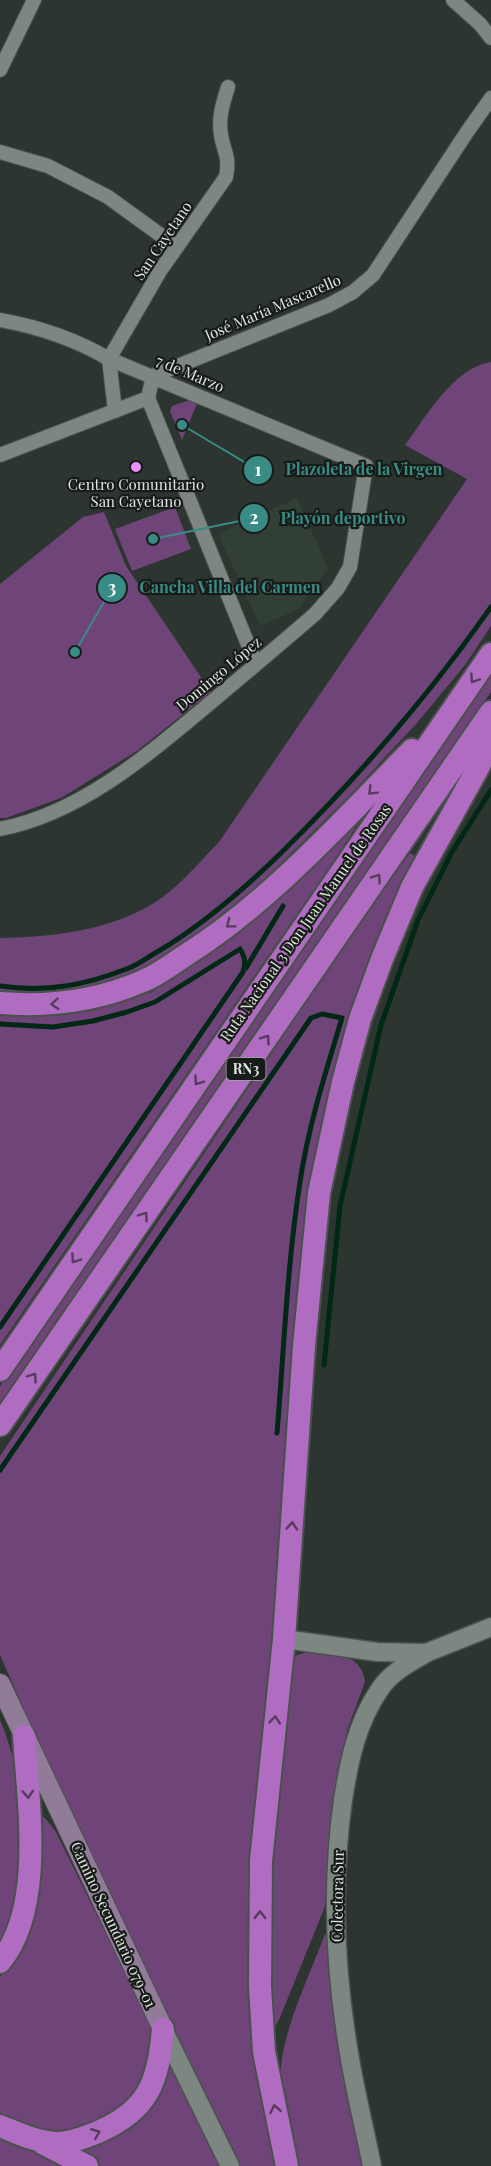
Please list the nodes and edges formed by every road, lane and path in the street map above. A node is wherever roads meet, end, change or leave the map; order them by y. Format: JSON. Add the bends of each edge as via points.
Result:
{"nodes":[{"id":1,"x":34,"y":0,"type":"edge"},
{"id":2,"x":453,"y":0,"type":"edge"},
{"id":3,"x":491,"y":38,"type":"edge"},
{"id":4,"x":0,"y":70,"type":"edge"},
{"id":5,"x":228,"y":87,"type":"dead end"},
{"id":6,"x":491,"y":98,"type":"edge"},
{"id":7,"x":0,"y":152,"type":"edge"},
{"id":8,"x":177,"y":247,"type":"junction"},
{"id":9,"x":0,"y":320,"type":"edge"},
{"id":10,"x":110,"y":359,"type":"junction"},
{"id":11,"x":153,"y":376,"type":"junction"},
{"id":12,"x":148,"y":398,"type":"junction"},
{"id":13,"x":115,"y":411,"type":"junction"},
{"id":14,"x":0,"y":455,"type":"edge"},
{"id":15,"x":366,"y":466,"type":"joint"},
{"id":16,"x":491,"y":654,"type":"edge"},
{"id":17,"x":256,"y":664,"type":"junction"},
{"id":18,"x":457,"y":704,"type":"junction"},
{"id":19,"x":491,"y":712,"type":"edge"},
{"id":20,"x":491,"y":740,"type":"edge"},
{"id":21,"x":0,"y":829,"type":"edge"},
{"id":22,"x":0,"y":1003,"type":"edge"},
{"id":23,"x":0,"y":1370,"type":"edge"},
{"id":24,"x":0,"y":1425,"type":"edge"},
{"id":25,"x":491,"y":1627,"type":"edge"},
{"id":26,"x":284,"y":1640,"type":"junction"},
{"id":27,"x":426,"y":1653,"type":"junction"},
{"id":28,"x":0,"y":1684,"type":"edge"},
{"id":29,"x":24,"y":1736,"type":"junction"},
{"id":30,"x":0,"y":1962,"type":"edge"},
{"id":31,"x":162,"y":2030,"type":"junction"},
{"id":32,"x":0,"y":2126,"type":"edge"},
{"id":33,"x":32,"y":2138,"type":"junction"},
{"id":34,"x":87,"y":2166,"type":"edge"},
{"id":35,"x":230,"y":2166,"type":"edge"},
{"id":36,"x":286,"y":2166,"type":"edge"},
{"id":37,"x":372,"y":2166,"type":"edge"}],
"edges":[{"from":1,"to":4,"type":"street"},
{"from":2,"to":3,"type":"street"},
{"from":5,"to":8,"type":"street","name":"San Cayetano","via":[[220,122],[229,161],[226,177]]},
{"from":6,"to":11,"type":"street","name":"José María Mascarello","via":[[373,274],[353,292]]},
{"from":7,"to":8,"type":"street","via":[[48,166],[108,197]]},
{"from":8,"to":10,"type":"street","name":"San Cayetano"},
{"from":9,"to":10,"type":"street","name":"7 de Marzo","via":[[56,334]]},
{"from":10,"to":11,"type":"street","name":"7 de Marzo"},
{"from":10,"to":13,"type":"street"},
{"from":11,"to":12,"type":"street"},
{"from":11,"to":15,"type":"street","name":"7 de Marzo"},
{"from":12,"to":13,"type":"street"},
{"from":12,"to":17,"type":"street"},
{"from":13,"to":14,"type":"street"},
{"from":15,"to":17,"type":"street","name":"Domingo López","via":[[350,567],[315,614]]},
{"from":16,"to":18,"type":"highway","name":"Ruta Nacional 3 Don Juan Manuel de Rosas","number":"RN3","one_way":true},
{"from":17,"to":21,"type":"street","name":"Domingo López","via":[[145,757],[95,790],[54,812]]},
{"from":18,"to":22,"type":"highway","one_way":true,"via":[[264,898],[193,951],[144,981],[96,997],[60,1004]]},
{"from":18,"to":23,"type":"highway","name":"Ruta Nacional 3 Don Juan Manuel de Rosas","number":"RN3","one_way":true},
{"from":24,"to":19,"type":"highway","number":"RN3","one_way":true},
{"from":26,"to":20,"type":"highway","one_way":true,"via":[[312,1258],[319,1193],[343,1082],[360,1019],[412,887]]},
{"from":25,"to":27,"type":"street"},
{"from":26,"to":27,"type":"street","via":[[377,1652]]},
{"from":36,"to":26,"type":"highway","one_way":true,"via":[[264,2052],[260,1986],[261,1861]]},
{"from":27,"to":37,"type":"street","name":"Colectora Sur","via":[[398,1670],[381,1687],[368,1709],[349,1760],[340,1821],[337,1900],[343,2012]]},
{"from":28,"to":29,"type":"main road","name":"Camino Secundario 079-01"},
{"from":29,"to":30,"type":"highway","one_way":true,"via":[[30,1872],[18,1932]]},
{"from":29,"to":31,"type":"main road","name":"Camino Secundario 079-01"},
{"from":33,"to":31,"type":"highway","one_way":true,"via":[[57,2143],[75,2140],[107,2128],[135,2110],[158,2070]]},
{"from":31,"to":35,"type":"street","name":"Camino Secundario 079-01"},
{"from":32,"to":33,"type":"highway"},
{"from":33,"to":34,"type":"highway"}]}
